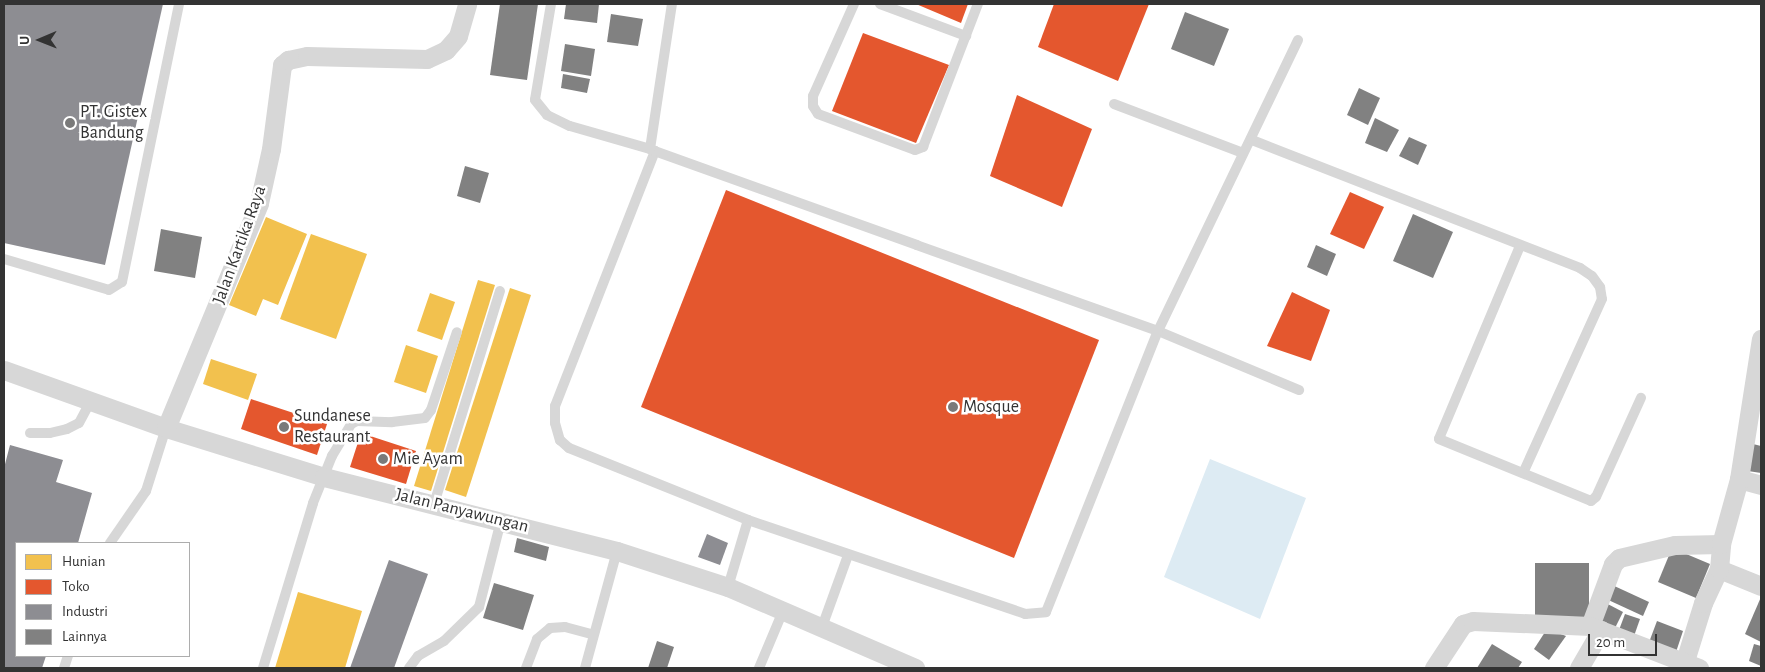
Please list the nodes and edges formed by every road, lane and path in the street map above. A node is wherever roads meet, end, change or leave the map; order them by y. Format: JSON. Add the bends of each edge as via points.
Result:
{"nodes":[{"id":1,"x":179,"y":4,"type":"edge"},
{"id":2,"x":467,"y":4,"type":"edge"},
{"id":3,"x":551,"y":4,"type":"edge"},
{"id":4,"x":672,"y":4,"type":"edge"},
{"id":5,"x":854,"y":4,"type":"edge"},
{"id":6,"x":880,"y":4,"type":"edge"},
{"id":7,"x":978,"y":4,"type":"edge"},
{"id":8,"x":966,"y":36,"type":"junction"},
{"id":9,"x":1298,"y":40,"type":"dead end"},
{"id":10,"x":1114,"y":104,"type":"dead end"},
{"id":11,"x":1252,"y":140,"type":"junction"},
{"id":12,"x":652,"y":150,"type":"junction"},
{"id":13,"x":1243,"y":154,"type":"junction"},
{"id":14,"x":1520,"y":246,"type":"junction"},
{"id":15,"x":4,"y":259,"type":"edge"},
{"id":16,"x":500,"y":290,"type":"dead end"},
{"id":17,"x":1158,"y":331,"type":"junction"},
{"id":18,"x":457,"y":332,"type":"dead end"},
{"id":19,"x":1761,"y":339,"type":"edge"},
{"id":20,"x":4,"y":373,"type":"edge"},
{"id":21,"x":1299,"y":390,"type":"dead end"},
{"id":22,"x":1641,"y":398,"type":"dead end"},
{"id":23,"x":90,"y":402,"type":"junction"},
{"id":24,"x":166,"y":428,"type":"junction"},
{"id":25,"x":30,"y":433,"type":"dead end"},
{"id":26,"x":1523,"y":473,"type":"junction"},
{"id":27,"x":324,"y":476,"type":"junction"},
{"id":28,"x":1739,"y":479,"type":"junction"},
{"id":29,"x":1761,"y":485,"type":"edge"},
{"id":30,"x":434,"y":504,"type":"junction"},
{"id":31,"x":748,"y":520,"type":"junction"},
{"id":32,"x":501,"y":521,"type":"junction"},
{"id":33,"x":111,"y":542,"type":"edge"},
{"id":34,"x":1721,"y":544,"type":"junction"},
{"id":35,"x":617,"y":551,"type":"junction"},
{"id":36,"x":848,"y":555,"type":"junction"},
{"id":37,"x":1719,"y":570,"type":"junction"},
{"id":38,"x":1761,"y":586,"type":"edge"},
{"id":39,"x":728,"y":587,"type":"junction"},
{"id":40,"x":784,"y":611,"type":"junction"},
{"id":41,"x":822,"y":627,"type":"junction"},
{"id":42,"x":1595,"y":628,"type":"junction"},
{"id":43,"x":592,"y":634,"type":"junction"},
{"id":44,"x":1694,"y":667,"type":"edge"},
{"id":45,"x":263,"y":668,"type":"edge"},
{"id":46,"x":408,"y":668,"type":"edge"},
{"id":47,"x":526,"y":668,"type":"edge"},
{"id":48,"x":585,"y":668,"type":"edge"},
{"id":49,"x":759,"y":668,"type":"edge"},
{"id":50,"x":914,"y":668,"type":"edge"},
{"id":51,"x":1434,"y":668,"type":"edge"},
{"id":52,"x":1579,"y":668,"type":"edge"}],
"edges":[{"from":1,"to":15,"type":"lane","via":[[122,282],[109,290]]},
{"from":2,"to":24,"type":"street","name":"Jalan Kartika Raya","via":[[458,36],[446,50],[427,59],[307,56],[288,60],[282,65],[271,149],[259,203]]},
{"from":3,"to":12,"type":"lane","via":[[535,100],[547,115],[570,126]]},
{"from":4,"to":12,"type":"lane"},
{"from":5,"to":8,"type":"lane","via":[[813,96],[813,106],[818,114],[915,150],[923,147]]},
{"from":6,"to":8,"type":"lane"},
{"from":7,"to":8,"type":"lane"},
{"from":9,"to":11,"type":"lane"},
{"from":10,"to":13,"type":"lane"},
{"from":11,"to":13,"type":"lane"},
{"from":11,"to":14,"type":"lane"},
{"from":12,"to":17,"type":"lane"},
{"from":12,"to":31,"type":"lane","via":[[555,406],[555,424],[560,440],[569,448]]},
{"from":13,"to":17,"type":"lane"},
{"from":14,"to":26,"type":"lane","via":[[1580,268],[1600,287],[1602,299]]},
{"from":14,"to":26,"type":"lane","via":[[1439,439]]},
{"from":16,"to":30,"type":"lane"},
{"from":17,"to":21,"type":"lane"},
{"from":17,"to":36,"type":"lane","via":[[1046,612],[1025,614]]},
{"from":18,"to":27,"type":"lane","via":[[431,410],[425,418],[351,424]]},
{"from":19,"to":28,"type":"street"},
{"from":20,"to":23,"type":"street","name":"Jalan Panyawungan"},
{"from":22,"to":26,"type":"lane","via":[[1596,497],[1591,501]]},
{"from":23,"to":24,"type":"street","name":"Jalan Panyawungan"},
{"from":23,"to":25,"type":"lane","via":[[79,423],[50,433]]},
{"from":24,"to":27,"type":"street","name":"Jalan Panyawungan"},
{"from":24,"to":33,"type":"lane","via":[[146,491]]},
{"from":27,"to":30,"type":"street","name":"Jalan Panyawungan"},
{"from":27,"to":45,"type":"lane"},
{"from":28,"to":29,"type":"street"},
{"from":28,"to":34,"type":"street"},
{"from":30,"to":32,"type":"street","name":"Jalan Panyawungan"},
{"from":31,"to":36,"type":"lane"},
{"from":31,"to":39,"type":"lane"},
{"from":32,"to":35,"type":"street","name":"Jalan Panyawungan"},
{"from":32,"to":46,"type":"lane","via":[[479,607],[444,641],[418,656]]},
{"from":34,"to":37,"type":"street"},
{"from":34,"to":42,"type":"street","via":[[1675,545],[1619,558],[1613,564]]},
{"from":35,"to":39,"type":"street","name":"Jalan Panyawungan"},
{"from":35,"to":43,"type":"lane"},
{"from":36,"to":41,"type":"lane"},
{"from":37,"to":38,"type":"street"},
{"from":37,"to":44,"type":"street","via":[[1703,603]]},
{"from":39,"to":40,"type":"street","name":"Jalan Panyawungan"},
{"from":40,"to":41,"type":"street","name":"Jalan Panyawungan"},
{"from":40,"to":49,"type":"lane"},
{"from":41,"to":50,"type":"street","name":"Jalan Panyawungan"},
{"from":42,"to":44,"type":"street"},
{"from":42,"to":51,"type":"street","via":[[1468,622]]},
{"from":42,"to":52,"type":"street"},
{"from":43,"to":47,"type":"lane","via":[[565,627],[550,628],[537,639]]},
{"from":43,"to":48,"type":"lane"}]}
